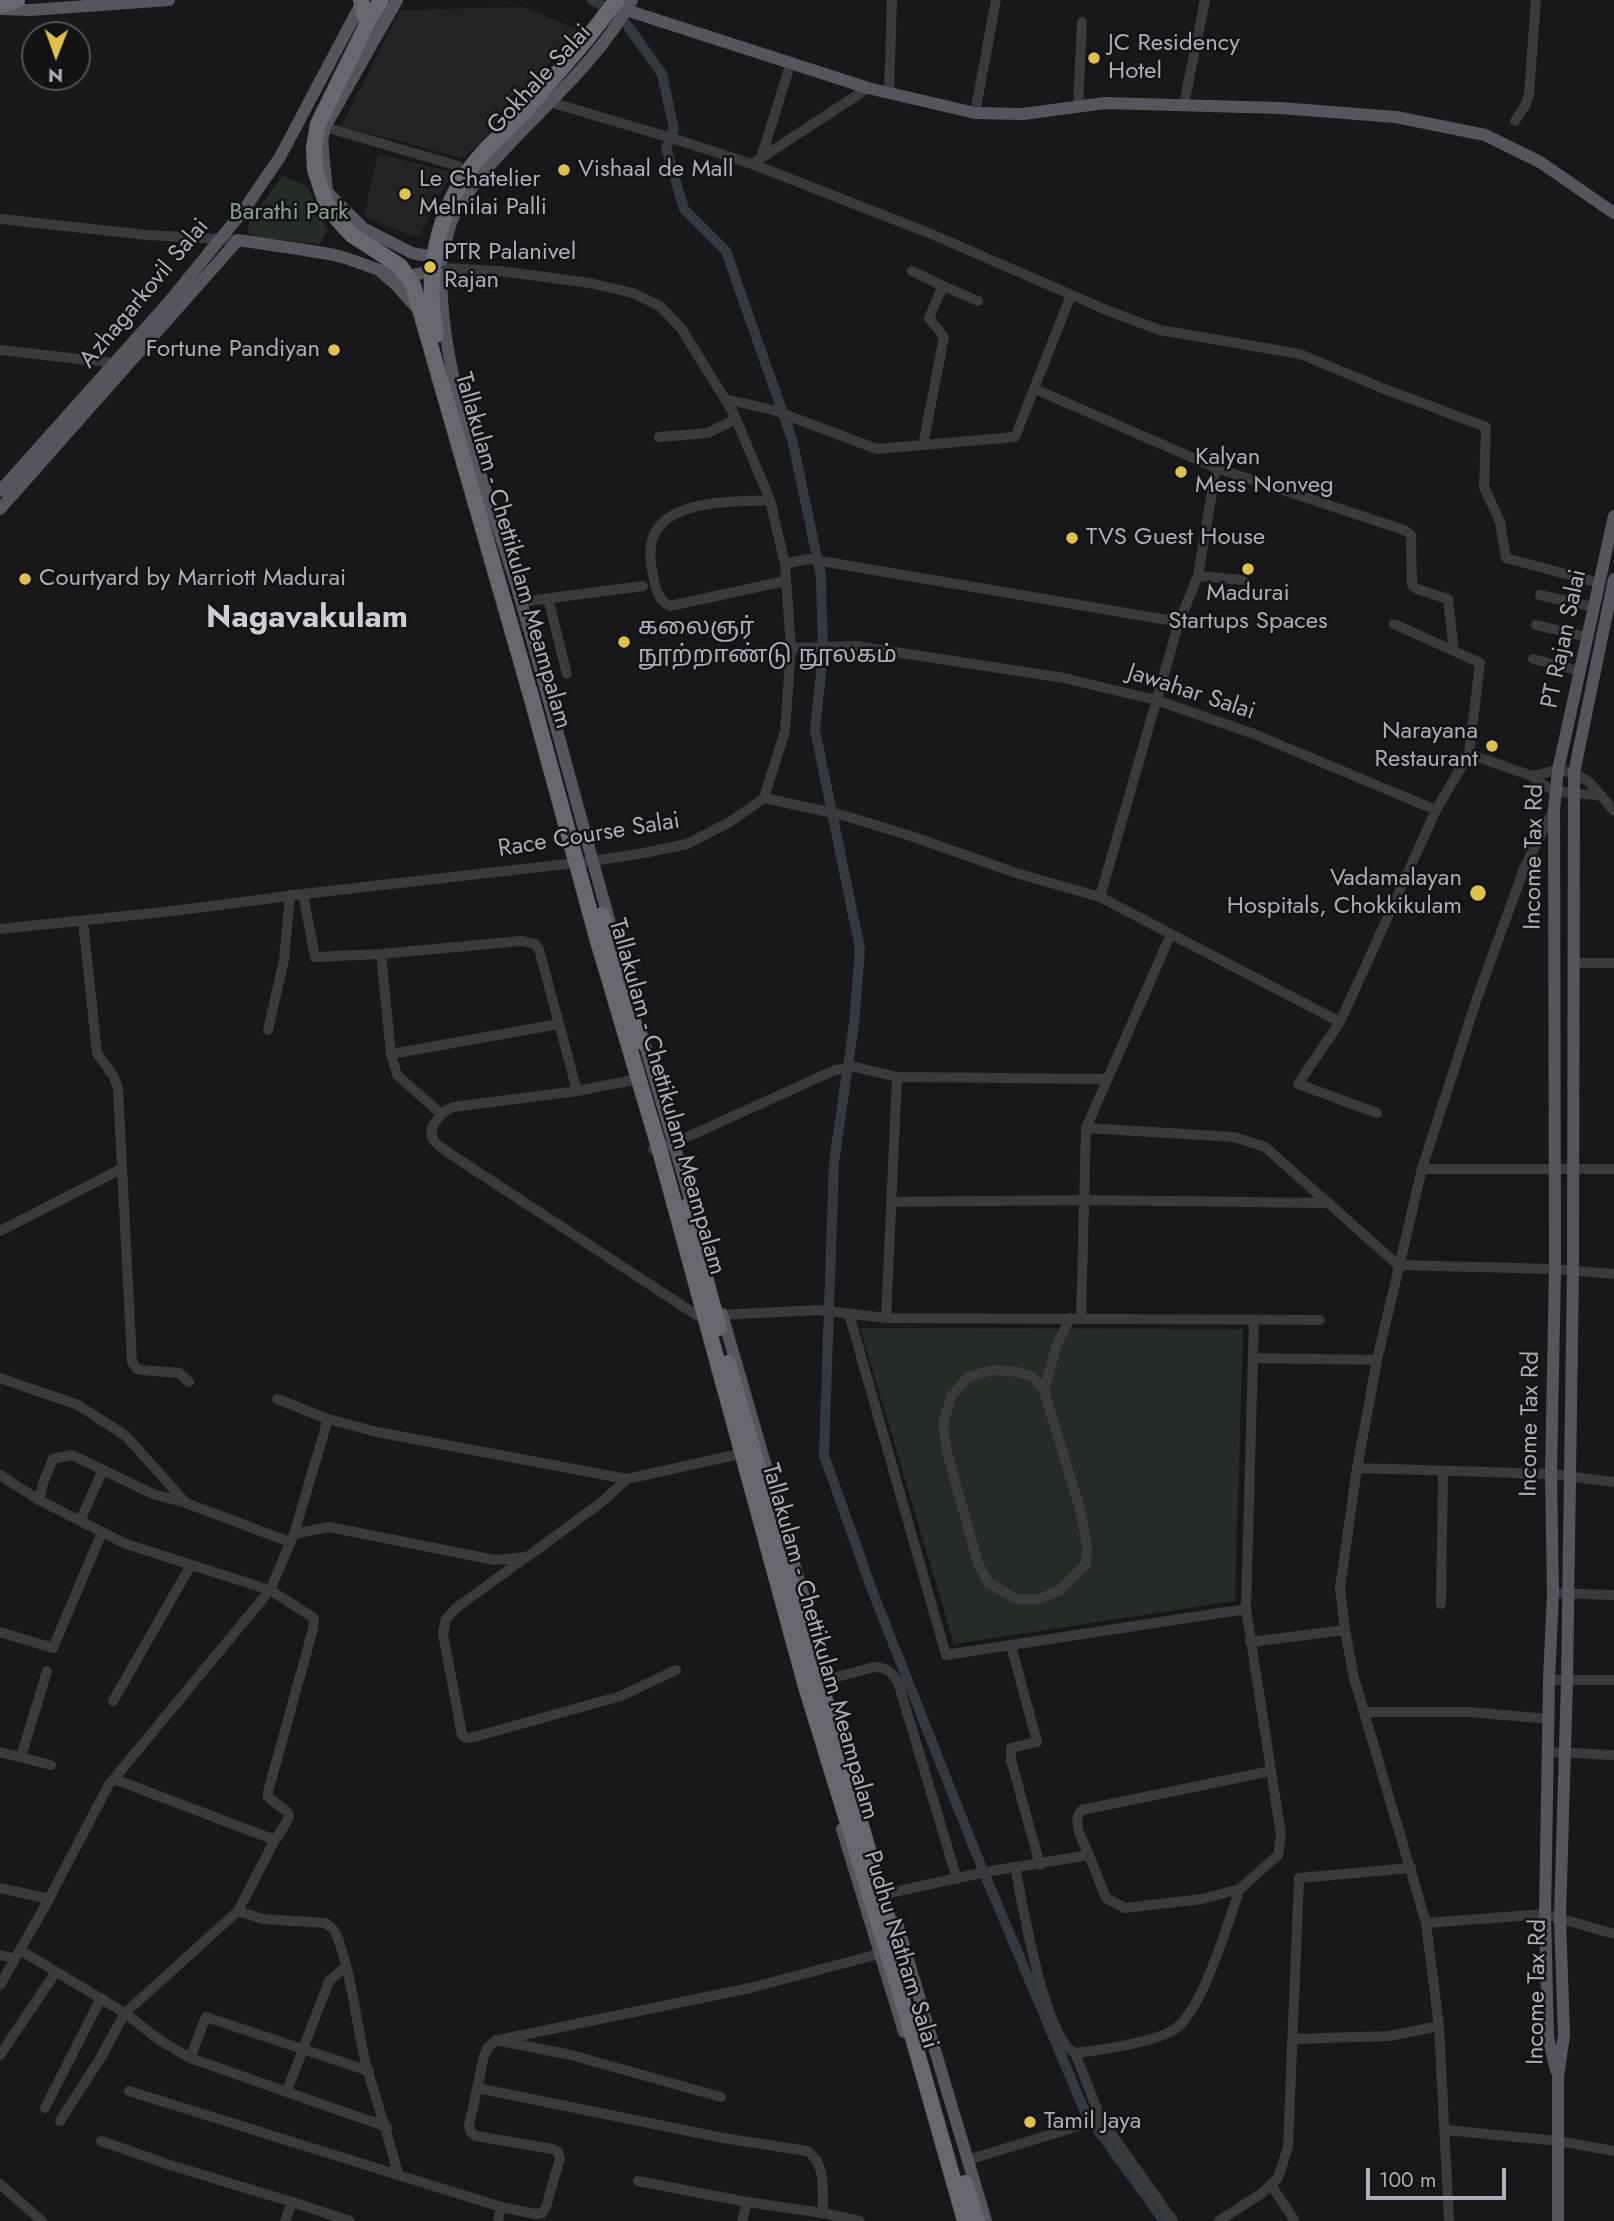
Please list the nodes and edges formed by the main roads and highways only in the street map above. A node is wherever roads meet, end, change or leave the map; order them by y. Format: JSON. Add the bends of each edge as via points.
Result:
{"nodes":[{"id":1,"x":17,"y":0,"type":"edge"},
{"id":2,"x":169,"y":0,"type":"edge"},
{"id":3,"x":352,"y":0,"type":"edge"},
{"id":4,"x":362,"y":0,"type":"edge"},
{"id":5,"x":381,"y":0,"type":"edge"},
{"id":6,"x":397,"y":0,"type":"edge"},
{"id":7,"x":0,"y":7,"type":"edge"},
{"id":8,"x":619,"y":10,"type":"edge"},
{"id":9,"x":361,"y":20,"type":"junction"},
{"id":10,"x":1614,"y":213,"type":"edge"},
{"id":11,"x":235,"y":220,"type":"junction"},
{"id":12,"x":238,"y":240,"type":"junction"},
{"id":13,"x":428,"y":257,"type":"junction"},
{"id":14,"x":442,"y":268,"type":"junction"},
{"id":15,"x":378,"y":270,"type":"junction"},
{"id":16,"x":424,"y":275,"type":"junction"},
{"id":17,"x":416,"y":307,"type":"junction"},
{"id":18,"x":0,"y":491,"type":"edge"},
{"id":19,"x":0,"y":509,"type":"edge"},
{"id":20,"x":1614,"y":516,"type":"edge"},
{"id":21,"x":1612,"y":534,"type":"edge"},
{"id":22,"x":1614,"y":579,"type":"edge"},
{"id":23,"x":1558,"y":770,"type":"joint"},
{"id":24,"x":1574,"y":774,"type":"joint"},
{"id":25,"x":1558,"y":2077,"type":"junction"},
{"id":26,"x":958,"y":2221,"type":"edge"},
{"id":27,"x":965,"y":2221,"type":"edge"},
{"id":28,"x":977,"y":2221,"type":"edge"},
{"id":29,"x":986,"y":2221,"type":"edge"},
{"id":30,"x":1558,"y":2221,"type":"edge"}],
"edges":[{"from":1,"to":7,"type":"highway"},
{"from":2,"to":7,"type":"main road","via":[[31,10]]},
{"from":3,"to":9,"type":"main road"},
{"from":4,"to":9,"type":"highway","bridge":true},
{"from":5,"to":9,"type":"highway","name":"Tallakulam - Chettikulam Meampalam"},
{"from":6,"to":13,"type":"main road","via":[[325,127],[327,192],[363,228]]},
{"from":8,"to":10,"type":"main road","via":[[868,88],[975,113],[1023,114],[1105,103],[1280,108],[1396,117],[1485,135],[1540,162]]},
{"from":8,"to":14,"type":"main road","name":"Gokhale Salai","via":[[600,48],[467,194],[453,217]]},
{"from":8,"to":28,"type":"highway","name":"Tallakulam - Chettikulam Meampalam","bridge":true,"via":[[476,161],[458,186],[445,212],[434,260],[434,323],[857,1815]]},
{"from":9,"to":11,"type":"main road","name":"Azhagarkovil Salai","via":[[281,158]]},
{"from":9,"to":27,"type":"highway","name":"Tallakulam - Chettikulam Meampalam","bridge":true,"via":[[318,124],[315,170],[326,203],[338,220],[352,235],[400,266],[413,285],[660,1151],[806,1686]]},
{"from":11,"to":12,"type":"main road"},
{"from":11,"to":18,"type":"main road","name":"Azhagarkovil Salai","via":[[116,363]]},
{"from":12,"to":15,"type":"main road","via":[[335,256]]},
{"from":12,"to":19,"type":"main road","name":"Azhagarkovil Salai"},
{"from":13,"to":14,"type":"main road","via":[[435,256]]},
{"from":13,"to":16,"type":"main road","via":[[422,262]]},
{"from":14,"to":16,"type":"main road","via":[[431,279]]},
{"from":14,"to":29,"type":"main road","name":"Pudhu Natham Salai","via":[[446,348],[478,464],[860,1801]]},
{"from":15,"to":16,"type":"main road","via":[[410,277]]},
{"from":15,"to":17,"type":"main road"},
{"from":16,"to":17,"type":"main road","name":"Pudhu Natham Salai","via":[[415,296]]},
{"from":17,"to":26,"type":"main road","name":"Pudhu Natham Salai","via":[[800,1688]]},
{"from":20,"to":21,"type":"main road","name":"PT Rajan Salai"},
{"from":21,"to":23,"type":"main road","name":"PT Rajan Salai"},
{"from":22,"to":24,"type":"main road","name":"PT Rajan Salai"},
{"from":23,"to":25,"type":"main road","name":"Income Tax Rd","via":[[1554,809],[1553,1592],[1545,1914],[1548,2037]]},
{"from":24,"to":25,"type":"main road","name":"Income Tax Rd","via":[[1573,1271],[1560,1918],[1564,2035]]},
{"from":25,"to":30,"type":"main road","name":"Income Tax Rd"}]}
